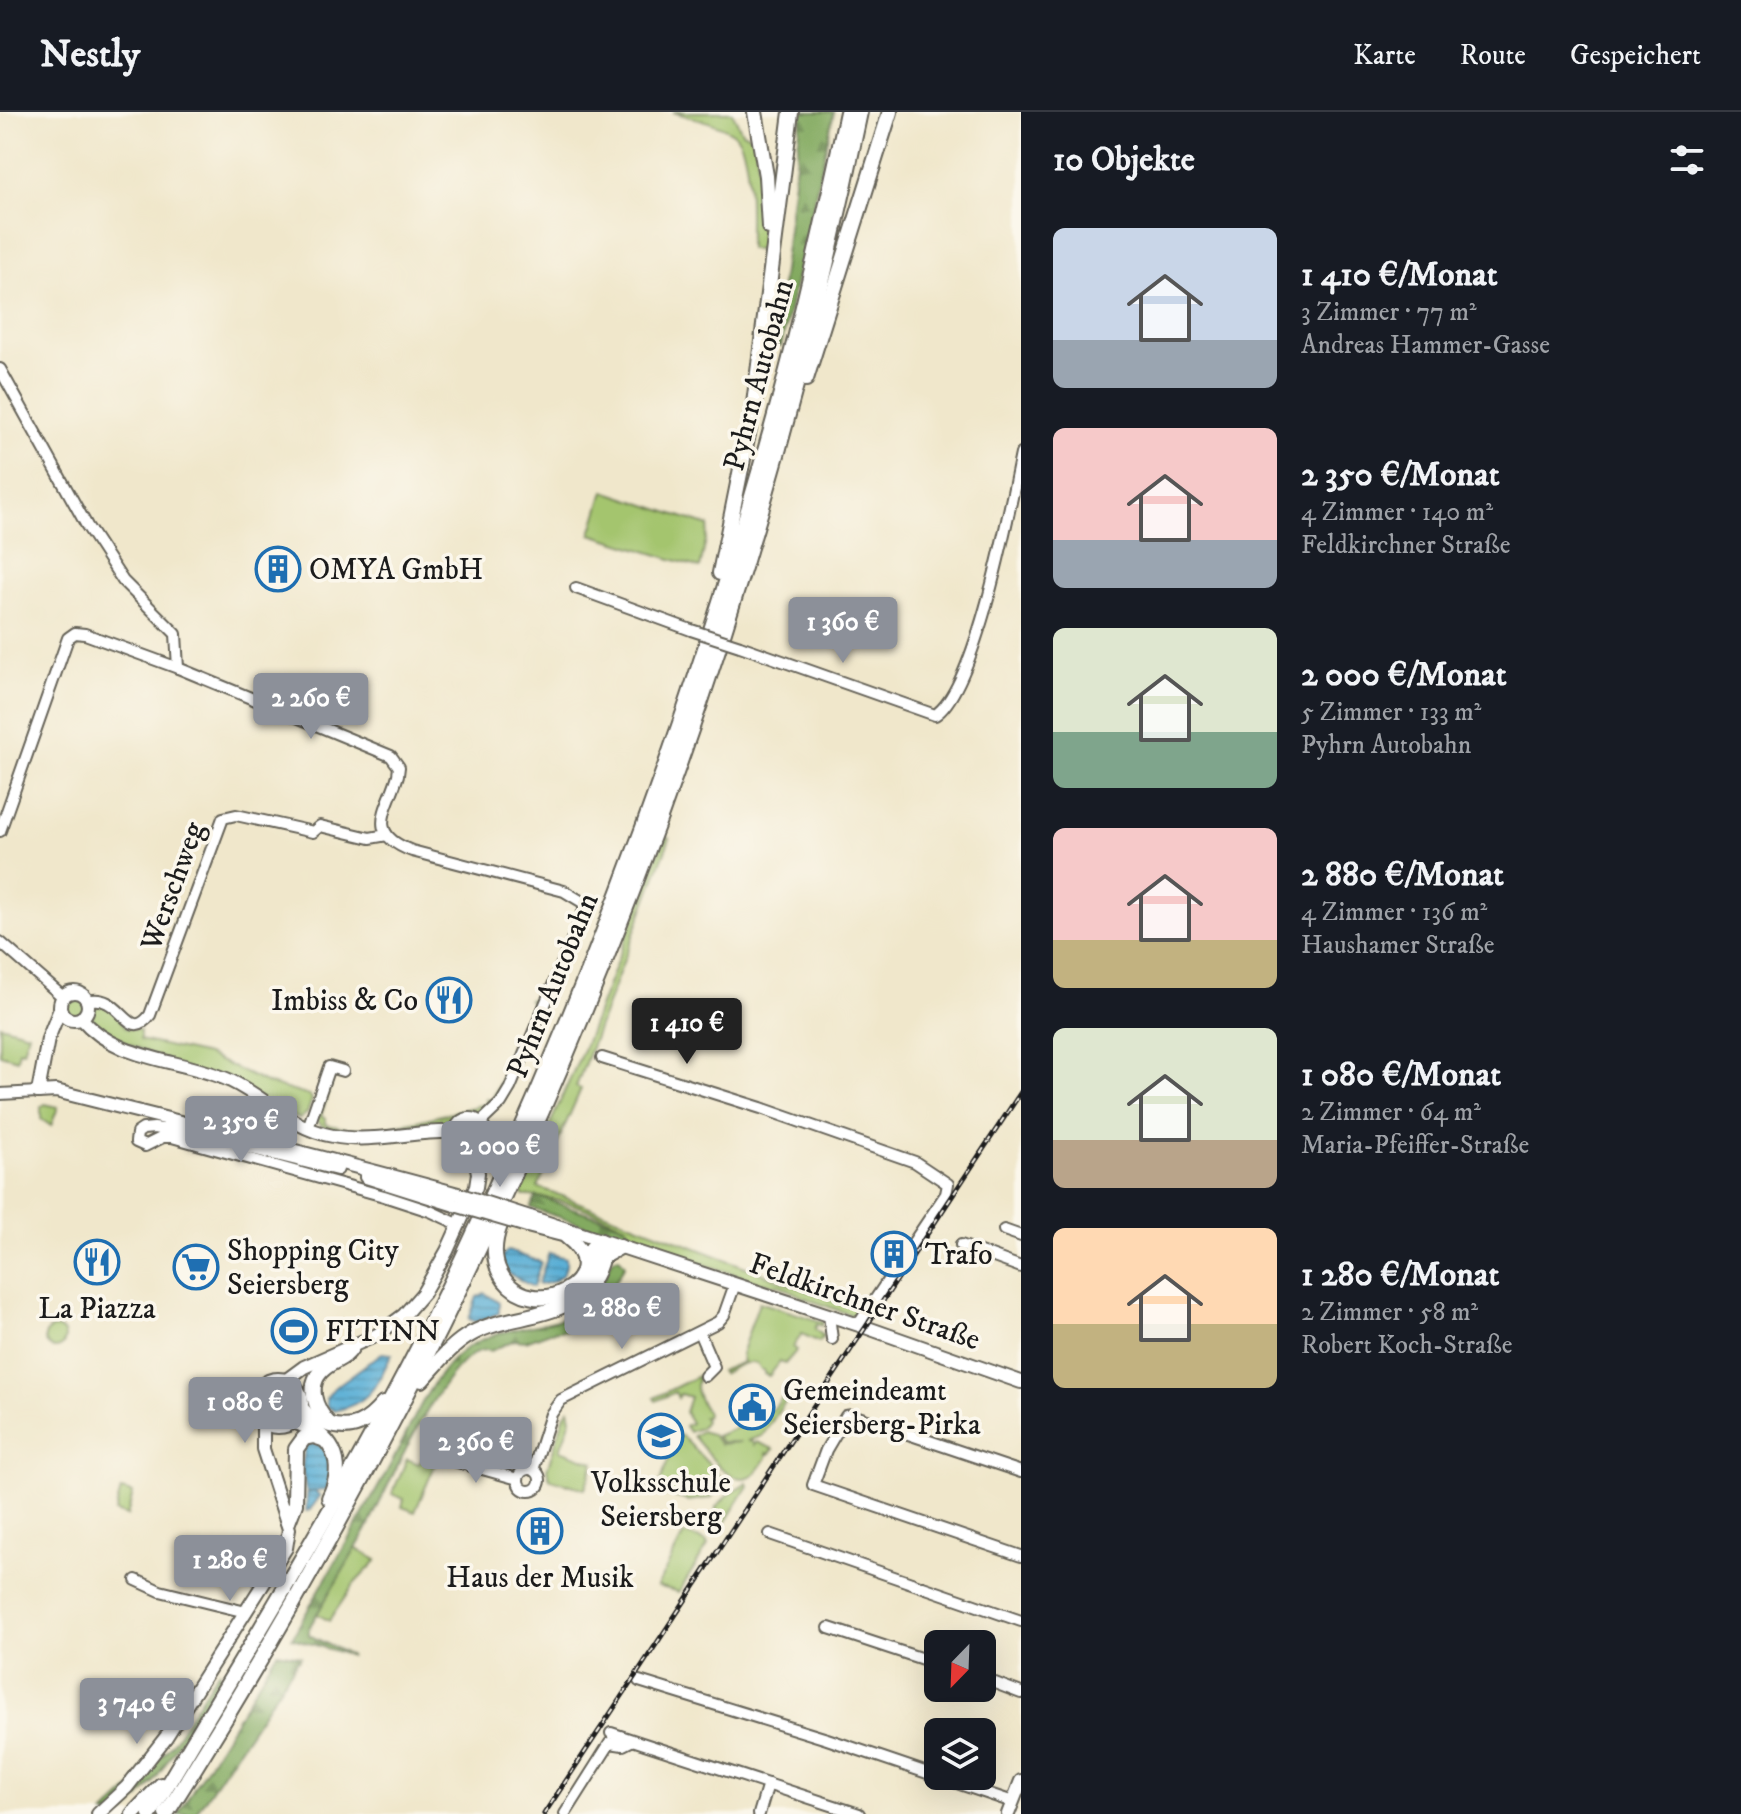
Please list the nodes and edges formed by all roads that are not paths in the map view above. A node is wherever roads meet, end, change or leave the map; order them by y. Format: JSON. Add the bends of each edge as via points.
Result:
{"nodes":[{"id":1,"x":755,"y":112,"type":"edge"},
{"id":2,"x":791,"y":112,"type":"edge"},
{"id":3,"x":847,"y":112,"type":"edge"},
{"id":4,"x":860,"y":112,"type":"edge"},
{"id":5,"x":890,"y":112,"type":"edge"},
{"id":6,"x":770,"y":270,"type":"junction"},
{"id":7,"x":0,"y":369,"type":"edge"},
{"id":8,"x":1021,"y":454,"type":"edge"},
{"id":9,"x":777,"y":459,"type":"junction"},
{"id":10,"x":576,"y":588,"type":"dead end"},
{"id":11,"x":711,"y":628,"type":"junction"},
{"id":12,"x":178,"y":668,"type":"junction"},
{"id":13,"x":0,"y":831,"type":"edge"},
{"id":14,"x":387,"y":835,"type":"junction"},
{"id":15,"x":0,"y":942,"type":"edge"},
{"id":16,"x":87,"y":1001,"type":"junction"},
{"id":17,"x":68,"y":1011,"type":"junction"},
{"id":18,"x":602,"y":1058,"type":"dead end"},
{"id":19,"x":343,"y":1071,"type":"dead end"},
{"id":20,"x":38,"y":1092,"type":"junction"},
{"id":21,"x":0,"y":1094,"type":"edge"},
{"id":22,"x":480,"y":1123,"type":"junction"},
{"id":23,"x":308,"y":1128,"type":"junction"},
{"id":24,"x":186,"y":1132,"type":"junction"},
{"id":25,"x":456,"y":1132,"type":"junction"},
{"id":26,"x":473,"y":1147,"type":"junction"},
{"id":27,"x":507,"y":1194,"type":"junction"},
{"id":28,"x":457,"y":1200,"type":"junction"},
{"id":29,"x":528,"y":1221,"type":"junction"},
{"id":30,"x":460,"y":1225,"type":"junction"},
{"id":31,"x":1004,"y":1230,"type":"dead end"},
{"id":32,"x":1021,"y":1236,"type":"edge"},
{"id":33,"x":567,"y":1237,"type":"junction"},
{"id":34,"x":601,"y":1241,"type":"junction"},
{"id":35,"x":961,"y":1245,"type":"dead end"},
{"id":36,"x":620,"y":1247,"type":"junction"},
{"id":37,"x":602,"y":1257,"type":"junction"},
{"id":38,"x":586,"y":1264,"type":"junction"},
{"id":39,"x":1021,"y":1267,"type":"edge"},
{"id":40,"x":735,"y":1284,"type":"junction"},
{"id":41,"x":829,"y":1315,"type":"junction"},
{"id":42,"x":858,"y":1325,"type":"junction"},
{"id":43,"x":699,"y":1332,"type":"junction"},
{"id":44,"x":832,"y":1339,"type":"dead end"},
{"id":45,"x":352,"y":1347,"type":"junction"},
{"id":46,"x":321,"y":1361,"type":"junction"},
{"id":47,"x":705,"y":1376,"type":"dead end"},
{"id":48,"x":285,"y":1381,"type":"junction"},
{"id":49,"x":401,"y":1382,"type":"junction"},
{"id":50,"x":1021,"y":1382,"type":"edge"},
{"id":51,"x":298,"y":1392,"type":"junction"},
{"id":52,"x":408,"y":1395,"type":"junction"},
{"id":53,"x":297,"y":1415,"type":"junction"},
{"id":54,"x":263,"y":1422,"type":"junction"},
{"id":55,"x":278,"y":1427,"type":"junction"},
{"id":56,"x":327,"y":1432,"type":"junction"},
{"id":57,"x":267,"y":1457,"type":"junction"},
{"id":58,"x":443,"y":1458,"type":"dead end"},
{"id":59,"x":533,"y":1470,"type":"junction"},
{"id":60,"x":1021,"y":1472,"type":"edge"},
{"id":61,"x":518,"y":1479,"type":"junction"},
{"id":62,"x":538,"y":1484,"type":"junction"},
{"id":63,"x":551,"y":1489,"type":"dead end"},
{"id":64,"x":288,"y":1522,"type":"junction"},
{"id":65,"x":770,"y":1534,"type":"dead end"},
{"id":66,"x":313,"y":1539,"type":"junction"},
{"id":67,"x":1021,"y":1556,"type":"edge"},
{"id":68,"x":136,"y":1580,"type":"dead end"},
{"id":69,"x":246,"y":1612,"type":"junction"},
{"id":70,"x":1021,"y":1621,"type":"edge"},
{"id":71,"x":829,"y":1628,"type":"dead end"},
{"id":72,"x":924,"y":1659,"type":"edge"},
{"id":73,"x":639,"y":1681,"type":"dead end"},
{"id":74,"x":996,"y":1683,"type":"edge"},
{"id":75,"x":1021,"y":1693,"type":"edge"},
{"id":76,"x":611,"y":1733,"type":"dead end"},
{"id":77,"x":631,"y":1741,"type":"junction"},
{"id":78,"x":176,"y":1771,"type":"junction"},
{"id":79,"x":1021,"y":1781,"type":"edge"},
{"id":80,"x":768,"y":1784,"type":"junction"},
{"id":81,"x":1010,"y":1808,"type":"edge"},
{"id":82,"x":98,"y":1814,"type":"edge"},
{"id":83,"x":133,"y":1814,"type":"edge"},
{"id":84,"x":150,"y":1814,"type":"edge"},
{"id":85,"x":166,"y":1814,"type":"edge"},
{"id":86,"x":565,"y":1814,"type":"edge"},
{"id":87,"x":759,"y":1814,"type":"edge"},
{"id":88,"x":859,"y":1814,"type":"edge"}],
"edges":[{"from":1,"to":6,"type":"highway","via":[[766,176]]},
{"from":2,"to":6,"type":"highway"},
{"from":3,"to":11,"type":"highway","name":"Pyhrn Autobahn","via":[[775,417]]},
{"from":4,"to":9,"type":"highway","name":"Pyhrn Autobahn"},
{"from":5,"to":9,"type":"highway"},
{"from":6,"to":11,"type":"highway","via":[[754,404]]},
{"from":7,"to":12,"type":"street","via":[[123,581],[176,634]]},
{"from":8,"to":10,"type":"street","bridge":true,"via":[[993,580],[961,680],[945,709],[935,715]]},
{"from":9,"to":27,"type":"highway","name":"Pyhrn Autobahn","via":[[733,611],[654,837]]},
{"from":11,"to":49,"type":"highway","name":"Pyhrn Autobahn","via":[[649,812],[571,1013],[469,1246]]},
{"from":12,"to":13,"type":"street","via":[[85,634],[71,635]]},
{"from":12,"to":14,"type":"street","via":[[391,756],[399,767],[383,815]]},
{"from":14,"to":16,"type":"street","name":"Werschweg","via":[[370,838],[320,826],[313,832],[236,815],[223,818],[146,1021],[127,1021],[105,999]]},
{"from":14,"to":22,"type":"street","name":"Werschweg","via":[[412,851],[564,891],[584,903],[510,1088]]},
{"from":15,"to":17,"type":"street"},
{"from":16,"to":17,"type":"main road","via":[[87,1011]]},
{"from":16,"to":17,"type":"main road","via":[[75,992]]},
{"from":17,"to":20,"type":"main road","via":[[48,1039]]},
{"from":17,"to":23,"type":"main road","via":[[114,1045],[232,1081]]},
{"from":18,"to":42,"type":"street","via":[[915,1162],[948,1184]]},
{"from":19,"to":23,"type":"street","via":[[329,1067]]},
{"from":20,"to":21,"type":"street","name":"Feldkirchner Straße"},
{"from":20,"to":24,"type":"main road","name":"Feldkirchner Straße"},
{"from":20,"to":28,"type":"main road","name":"Feldkirchner Straße","via":[[56,1091],[314,1154]]},
{"from":22,"to":25,"type":"main road","via":[[465,1120]]},
{"from":22,"to":26,"type":"main road","via":[[483,1139]]},
{"from":23,"to":25,"type":"main road","via":[[354,1138]]},
{"from":24,"to":28,"type":"main road","name":"Feldkirchner Straße"},
{"from":24,"to":30,"type":"street","via":[[143,1129],[136,1142],[145,1146],[172,1137],[384,1196]]},
{"from":25,"to":26,"type":"main road","via":[[460,1144]]},
{"from":26,"to":30,"type":"main road","via":[[478,1178]]},
{"from":27,"to":38,"type":"highway","via":[[494,1251],[506,1282],[522,1294],[550,1298],[572,1286]]},
{"from":27,"to":52,"type":"highway","name":"Pyhrn Autobahn"},
{"from":28,"to":29,"type":"main road","name":"Feldkirchner Straße","bridge":true},
{"from":29,"to":33,"type":"main road","name":"Feldkirchner Straße"},
{"from":29,"to":34,"type":"main road","name":"Feldkirchner Straße"},
{"from":30,"to":45,"type":"main road","via":[[414,1304],[387,1329]]},
{"from":31,"to":32,"type":"street"},
{"from":33,"to":34,"type":"main road","name":"Feldkirchner Straße"},
{"from":33,"to":38,"type":"highway","via":[[583,1252]]},
{"from":34,"to":36,"type":"main road","name":"Feldkirchner Straße"},
{"from":34,"to":37,"type":"highway"},
{"from":34,"to":38,"type":"highway"},
{"from":35,"to":39,"type":"street"},
{"from":36,"to":37,"type":"highway"},
{"from":36,"to":40,"type":"main road","name":"Feldkirchner Straße"},
{"from":37,"to":52,"type":"highway","via":[[587,1288],[572,1302],[470,1334]]},
{"from":40,"to":41,"type":"main road","name":"Feldkirchner Straße"},
{"from":40,"to":43,"type":"street","via":[[724,1315]]},
{"from":41,"to":42,"type":"main road","name":"Feldkirchner Straße"},
{"from":41,"to":44,"type":"street"},
{"from":42,"to":50,"type":"main road","name":"Feldkirchner Straße"},
{"from":43,"to":47,"type":"street","via":[[714,1367]]},
{"from":43,"to":59,"type":"street","via":[[561,1400],[551,1414]]},
{"from":45,"to":46,"type":"main road"},
{"from":45,"to":56,"type":"highway","via":[[316,1379],[315,1406]]},
{"from":46,"to":48,"type":"main road"},
{"from":46,"to":51,"type":"main road"},
{"from":48,"to":51,"type":"main road"},
{"from":48,"to":54,"type":"main road","via":[[271,1380],[258,1390],[254,1408]]},
{"from":49,"to":56,"type":"highway","via":[[372,1417]]},
{"from":49,"to":66,"type":"highway","name":"Pyhrn Autobahn"},
{"from":51,"to":53,"type":"main road"},
{"from":52,"to":85,"type":"highway","name":"Pyhrn Autobahn","via":[[277,1635]]},
{"from":53,"to":55,"type":"main road"},
{"from":53,"to":56,"type":"highway","via":[[312,1418]]},
{"from":54,"to":55,"type":"main road"},
{"from":54,"to":57,"type":"main road"},
{"from":55,"to":57,"type":"main road"},
{"from":56,"to":64,"type":"highway","via":[[298,1444],[295,1504]]},
{"from":56,"to":66,"type":"highway","via":[[338,1468]]},
{"from":57,"to":64,"type":"main road"},
{"from":58,"to":61,"type":"street"},
{"from":59,"to":61,"type":"street","via":[[523,1471]]},
{"from":59,"to":62,"type":"street"},
{"from":60,"to":67,"type":"street","via":[[848,1415],[826,1450],[813,1485]]},
{"from":61,"to":62,"type":"street","via":[[528,1491]]},
{"from":62,"to":63,"type":"street"},
{"from":64,"to":69,"type":"main road","via":[[286,1548]]},
{"from":65,"to":70,"type":"street"},
{"from":66,"to":78,"type":"highway","name":"Pyhrn Autobahn"},
{"from":68,"to":69,"type":"street"},
{"from":69,"to":82,"type":"main road","via":[[149,1761]]},
{"from":71,"to":72,"type":"street"},
{"from":73,"to":81,"type":"street","via":[[827,1739]]},
{"from":74,"to":75,"type":"street"},
{"from":76,"to":77,"type":"street"},
{"from":77,"to":80,"type":"street"},
{"from":77,"to":86,"type":"street","via":[[610,1743]]},
{"from":78,"to":83,"type":"highway"},
{"from":78,"to":84,"type":"highway","name":"Pyhrn Autobahn"},
{"from":79,"to":81,"type":"main road"},
{"from":80,"to":87,"type":"street"},
{"from":80,"to":88,"type":"street"}]}
